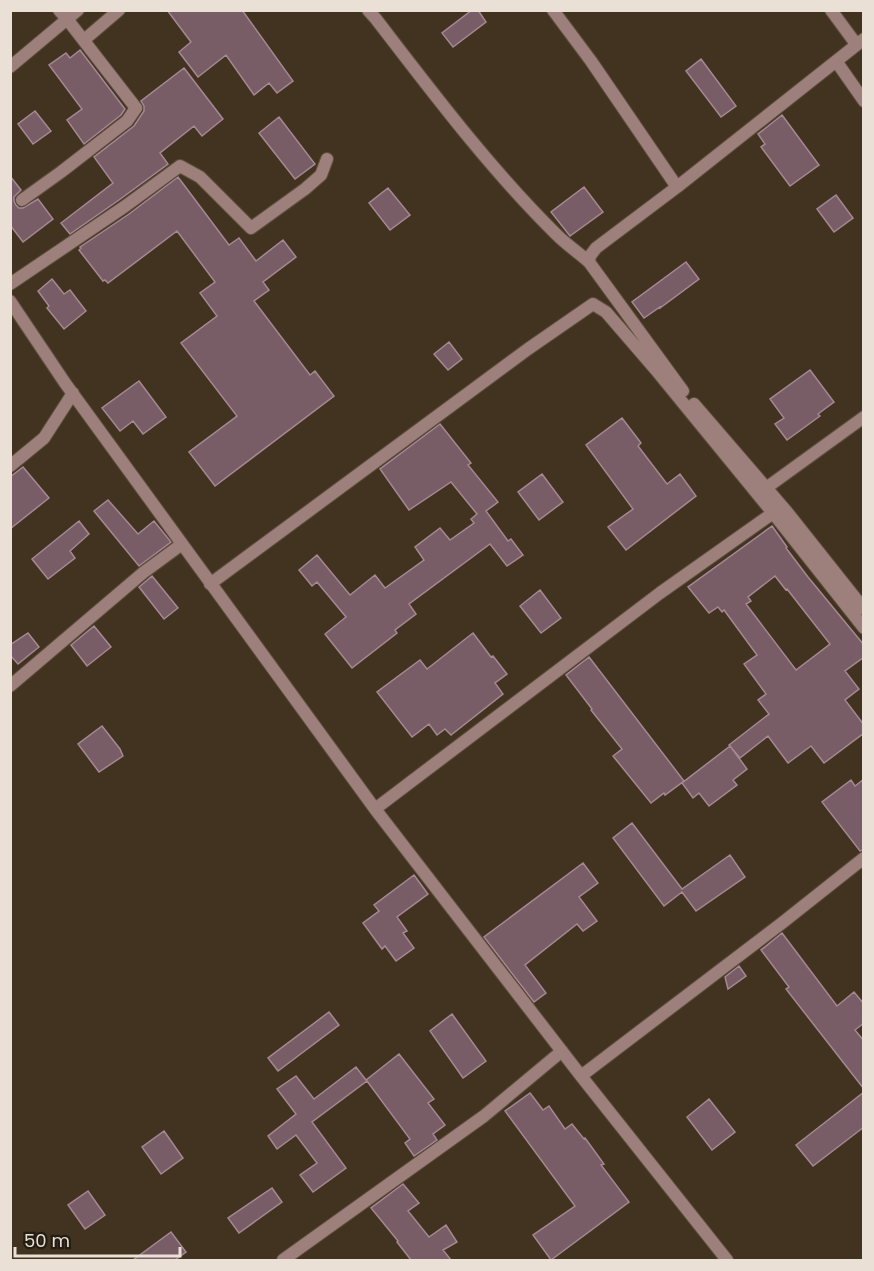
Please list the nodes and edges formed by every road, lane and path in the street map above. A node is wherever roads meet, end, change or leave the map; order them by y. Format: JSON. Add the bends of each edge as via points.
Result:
{"nodes":[{"id":1,"x":78,"y":10,"type":"edge"},
{"id":2,"x":118,"y":10,"type":"edge"},
{"id":3,"x":368,"y":10,"type":"edge"},
{"id":4,"x":553,"y":10,"type":"edge"},
{"id":5,"x":831,"y":10,"type":"edge"},
{"id":6,"x":63,"y":15,"type":"edge"},
{"id":7,"x":84,"y":40,"type":"junction"},
{"id":8,"x":860,"y":42,"type":"edge"},
{"id":9,"x":836,"y":60,"type":"junction"},
{"id":10,"x":10,"y":67,"type":"edge"},
{"id":11,"x":864,"y":100,"type":"edge"},
{"id":12,"x":327,"y":159,"type":"dead end"},
{"id":13,"x":677,"y":187,"type":"junction"},
{"id":14,"x":22,"y":200,"type":"dead end"},
{"id":15,"x":589,"y":262,"type":"junction"},
{"id":16,"x":10,"y":284,"type":"edge"},
{"id":17,"x":10,"y":301,"type":"edge"},
{"id":18,"x":73,"y":393,"type":"junction"},
{"id":19,"x":864,"y":417,"type":"edge"},
{"id":20,"x":10,"y":466,"type":"edge"},
{"id":21,"x":766,"y":488,"type":"junction"},
{"id":22,"x":773,"y":513,"type":"junction"},
{"id":23,"x":182,"y":544,"type":"junction"},
{"id":24,"x":210,"y":584,"type":"junction"},
{"id":25,"x":864,"y":609,"type":"edge"},
{"id":26,"x":864,"y":628,"type":"edge"},
{"id":27,"x":10,"y":686,"type":"edge"},
{"id":28,"x":375,"y":809,"type":"junction"},
{"id":29,"x":864,"y":858,"type":"edge"},
{"id":30,"x":562,"y":1051,"type":"junction"},
{"id":31,"x":581,"y":1076,"type":"junction"},
{"id":32,"x":283,"y":1260,"type":"edge"},
{"id":33,"x":727,"y":1260,"type":"edge"}],
"edges":[{"from":1,"to":6,"type":"street"},
{"from":2,"to":7,"type":"street"},
{"from":3,"to":15,"type":"street","via":[[495,169],[558,236]]},
{"from":4,"to":13,"type":"street"},
{"from":5,"to":8,"type":"street"},
{"from":6,"to":7,"type":"street"},
{"from":6,"to":10,"type":"street"},
{"from":7,"to":14,"type":"street","via":[[136,108],[127,121]]},
{"from":8,"to":9,"type":"street"},
{"from":9,"to":11,"type":"street"},
{"from":9,"to":13,"type":"street"},
{"from":12,"to":16,"type":"street","via":[[321,175],[251,228],[200,177],[180,166]]},
{"from":13,"to":15,"type":"street","via":[[596,248]]},
{"from":15,"to":21,"type":"street","via":[[686,396]]},
{"from":17,"to":18,"type":"street"},
{"from":18,"to":20,"type":"street","via":[[44,438]]},
{"from":18,"to":23,"type":"street"},
{"from":19,"to":21,"type":"street"},
{"from":21,"to":25,"type":"street"},
{"from":22,"to":24,"type":"street","via":[[656,370],[606,312],[593,304]]},
{"from":22,"to":26,"type":"street"},
{"from":22,"to":28,"type":"street","via":[[660,593]]},
{"from":23,"to":24,"type":"street"},
{"from":23,"to":27,"type":"street"},
{"from":24,"to":28,"type":"street"},
{"from":28,"to":30,"type":"street"},
{"from":29,"to":31,"type":"street"},
{"from":30,"to":31,"type":"street"},
{"from":30,"to":32,"type":"street","via":[[484,1116]]},
{"from":31,"to":33,"type":"street"}]}
